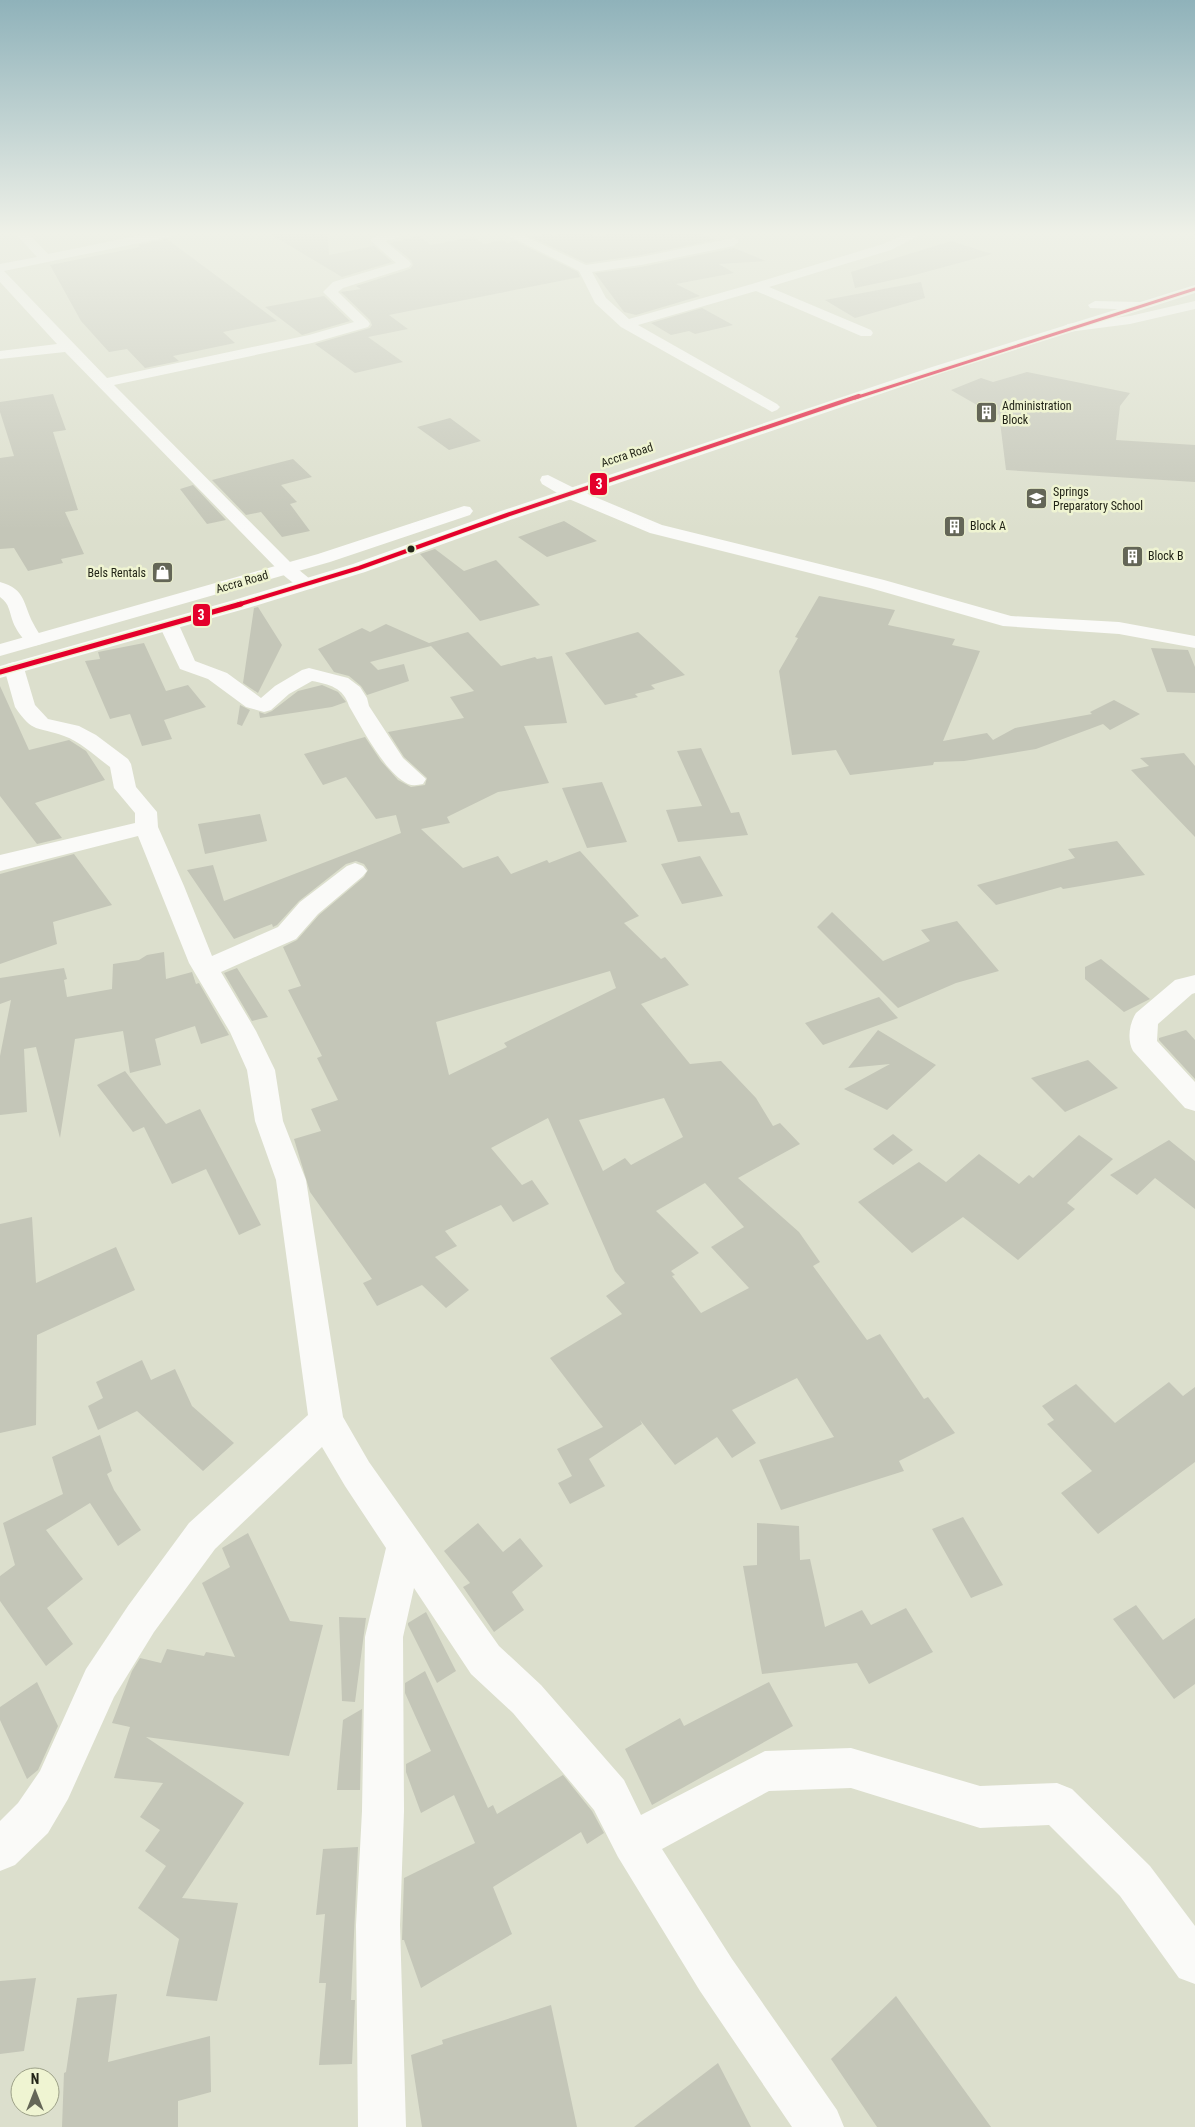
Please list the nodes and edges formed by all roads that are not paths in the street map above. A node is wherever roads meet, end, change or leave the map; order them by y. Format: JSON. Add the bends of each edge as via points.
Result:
{"nodes":[{"id":1,"x":53,"y":331,"type":"edge"},
{"id":2,"x":340,"y":331,"type":"edge"},
{"id":3,"x":639,"y":331,"type":"edge"},
{"id":4,"x":862,"y":331,"type":"edge"},
{"id":5,"x":1010,"y":331,"type":"edge"},
{"id":6,"x":1058,"y":331,"type":"edge"},
{"id":7,"x":866,"y":333,"type":"dead end"},
{"id":8,"x":68,"y":347,"type":"junction"},
{"id":9,"x":0,"y":354,"type":"edge"},
{"id":10,"x":923,"y":358,"type":"dead end"},
{"id":11,"x":105,"y":383,"type":"junction"},
{"id":12,"x":791,"y":401,"type":"dead end"},
{"id":13,"x":772,"y":407,"type":"junction"},
{"id":14,"x":753,"y":413,"type":"dead end"},
{"id":15,"x":567,"y":474,"type":"dead end"},
{"id":16,"x":548,"y":480,"type":"junction"},
{"id":17,"x":530,"y":487,"type":"dead end"},
{"id":18,"x":570,"y":493,"type":"junction"},
{"id":19,"x":476,"y":506,"type":"dead end"},
{"id":20,"x":287,"y":569,"type":"junction"},
{"id":21,"x":307,"y":584,"type":"junction"},
{"id":22,"x":0,"y":588,"type":"edge"},
{"id":23,"x":169,"y":625,"type":"junction"},
{"id":24,"x":34,"y":640,"type":"junction"},
{"id":25,"x":1195,"y":642,"type":"edge"},
{"id":26,"x":0,"y":650,"type":"edge"},
{"id":27,"x":7,"y":670,"type":"edge"},
{"id":28,"x":415,"y":779,"type":"dead end"},
{"id":29,"x":146,"y":827,"type":"junction"},
{"id":30,"x":0,"y":863,"type":"edge"},
{"id":31,"x":355,"y":871,"type":"dead end"},
{"id":32,"x":205,"y":968,"type":"junction"},
{"id":33,"x":1195,"y":984,"type":"edge"},
{"id":34,"x":1195,"y":1100,"type":"edge"},
{"id":35,"x":326,"y":1421,"type":"junction"},
{"id":36,"x":405,"y":1546,"type":"junction"},
{"id":37,"x":633,"y":1842,"type":"junction"},
{"id":38,"x":0,"y":1850,"type":"edge"},
{"id":39,"x":1195,"y":1962,"type":"edge"},
{"id":40,"x":382,"y":2127,"type":"edge"},
{"id":41,"x":820,"y":2127,"type":"edge"}],
"edges":[{"from":1,"to":8,"type":"street"},
{"from":2,"to":11,"type":"street"},
{"from":3,"to":13,"type":"street"},
{"from":4,"to":7,"type":"street"},
{"from":5,"to":10,"type":"street"},
{"from":6,"to":18,"type":"street","name":"Accra Road"},
{"from":8,"to":9,"type":"street"},
{"from":8,"to":11,"type":"street"},
{"from":11,"to":20,"type":"street"},
{"from":12,"to":13,"type":"street"},
{"from":13,"to":14,"type":"street"},
{"from":15,"to":16,"type":"street"},
{"from":16,"to":17,"type":"street"},
{"from":16,"to":18,"type":"street"},
{"from":18,"to":21,"type":"street","name":"Accra Road"},
{"from":18,"to":25,"type":"street","via":[[656,529],[877,584],[1010,622],[1119,628]]},
{"from":19,"to":20,"type":"street","name":"Accra Road"},
{"from":20,"to":21,"type":"street"},
{"from":20,"to":24,"type":"street","name":"Accra Road"},
{"from":21,"to":23,"type":"street","name":"Accra Road"},
{"from":22,"to":24,"type":"street","via":[[16,600],[23,623]]},
{"from":23,"to":27,"type":"street","name":"Accra Road"},
{"from":23,"to":28,"type":"street","via":[[187,664],[226,681],[255,705],[264,706],[282,690],[309,674],[344,682],[358,696],[359,706],[395,762]]},
{"from":24,"to":26,"type":"street","name":"Accra Road"},
{"from":27,"to":29,"type":"street","via":[[25,707],[42,724],[71,731],[120,764],[126,788],[146,812]]},
{"from":29,"to":30,"type":"street"},
{"from":29,"to":32,"type":"street"},
{"from":31,"to":32,"type":"street","via":[[309,908],[287,933]]},
{"from":32,"to":35,"type":"street","via":[[243,1030],[261,1070],[269,1121],[291,1180]]},
{"from":33,"to":34,"type":"street","via":[[1184,986],[1145,1020],[1143,1044]]},
{"from":35,"to":36,"type":"street"},
{"from":35,"to":38,"type":"street","via":[[202,1536],[141,1619],[100,1683],[54,1785],[33,1818]]},
{"from":36,"to":37,"type":"street","via":[[485,1660],[527,1698],[609,1795]]},
{"from":36,"to":40,"type":"street","via":[[384,1637],[383,1811],[378,1925]]},
{"from":37,"to":39,"type":"street","via":[[766,1772],[851,1768],[980,1807],[1056,1804],[1136,1881]]},
{"from":37,"to":41,"type":"street","via":[[716,1975]]}]}
